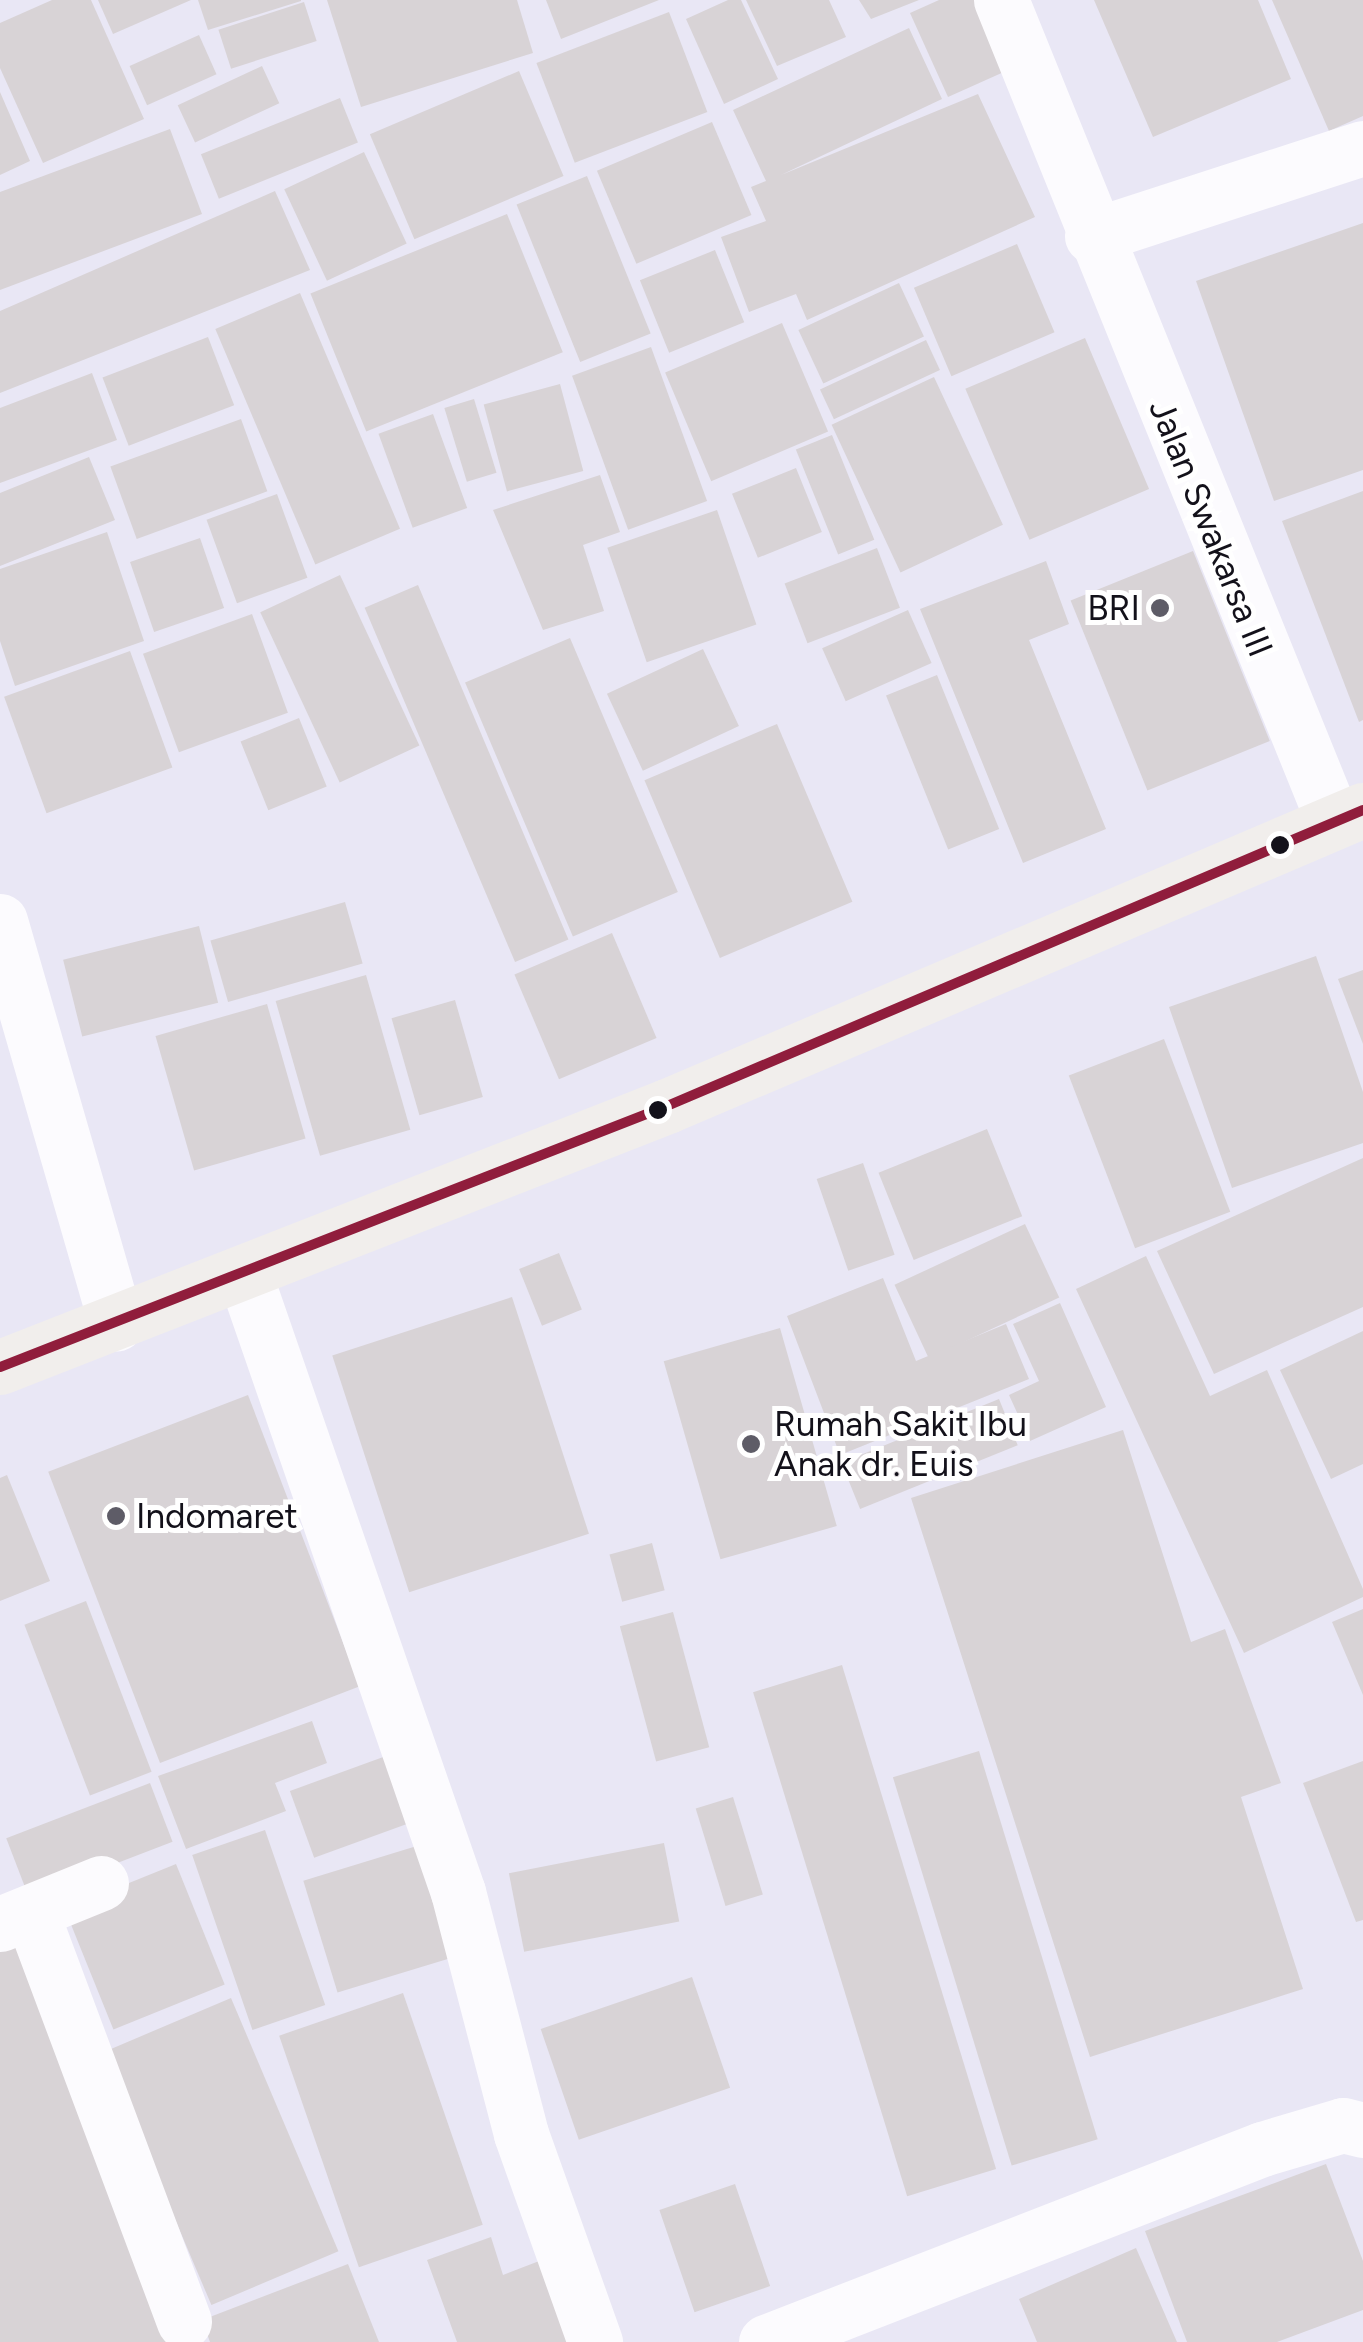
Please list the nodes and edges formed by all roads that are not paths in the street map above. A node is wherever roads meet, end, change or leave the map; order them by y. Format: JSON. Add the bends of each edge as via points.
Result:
{"nodes":[{"id":1,"x":1001,"y":0,"type":"edge"},
{"id":2,"x":1363,"y":148,"type":"edge"},
{"id":3,"x":1092,"y":236,"type":"junction"},
{"id":4,"x":1348,"y":814,"type":"edge"},
{"id":5,"x":0,"y":921,"type":"edge"},
{"id":6,"x":245,"y":1276,"type":"junction"},
{"id":7,"x":116,"y":1324,"type":"junction"},
{"id":8,"x":0,"y":1367,"type":"edge"},
{"id":9,"x":101,"y":1883,"type":"dead end"},
{"id":10,"x":16,"y":1918,"type":"edge"},
{"id":11,"x":1363,"y":2130,"type":"edge"},
{"id":12,"x":184,"y":2321,"type":"dead end"},
{"id":13,"x":595,"y":2342,"type":"edge"},
{"id":14,"x":766,"y":2342,"type":"edge"}],
"edges":[{"from":1,"to":3,"type":"street","name":"Jalan Swakarsa III"},
{"from":2,"to":3,"type":"street"},
{"from":3,"to":4,"type":"street","name":"Jalan Swakarsa III"},
{"from":4,"to":6,"type":"street","via":[[994,970]]},
{"from":5,"to":7,"type":"street"},
{"from":6,"to":7,"type":"street"},
{"from":6,"to":13,"type":"street","via":[[458,1892],[521,2134]]},
{"from":7,"to":8,"type":"street"},
{"from":9,"to":10,"type":"street"},
{"from":10,"to":12,"type":"street"},
{"from":11,"to":14,"type":"street","via":[[1342,2125],[1262,2148]]}]}
